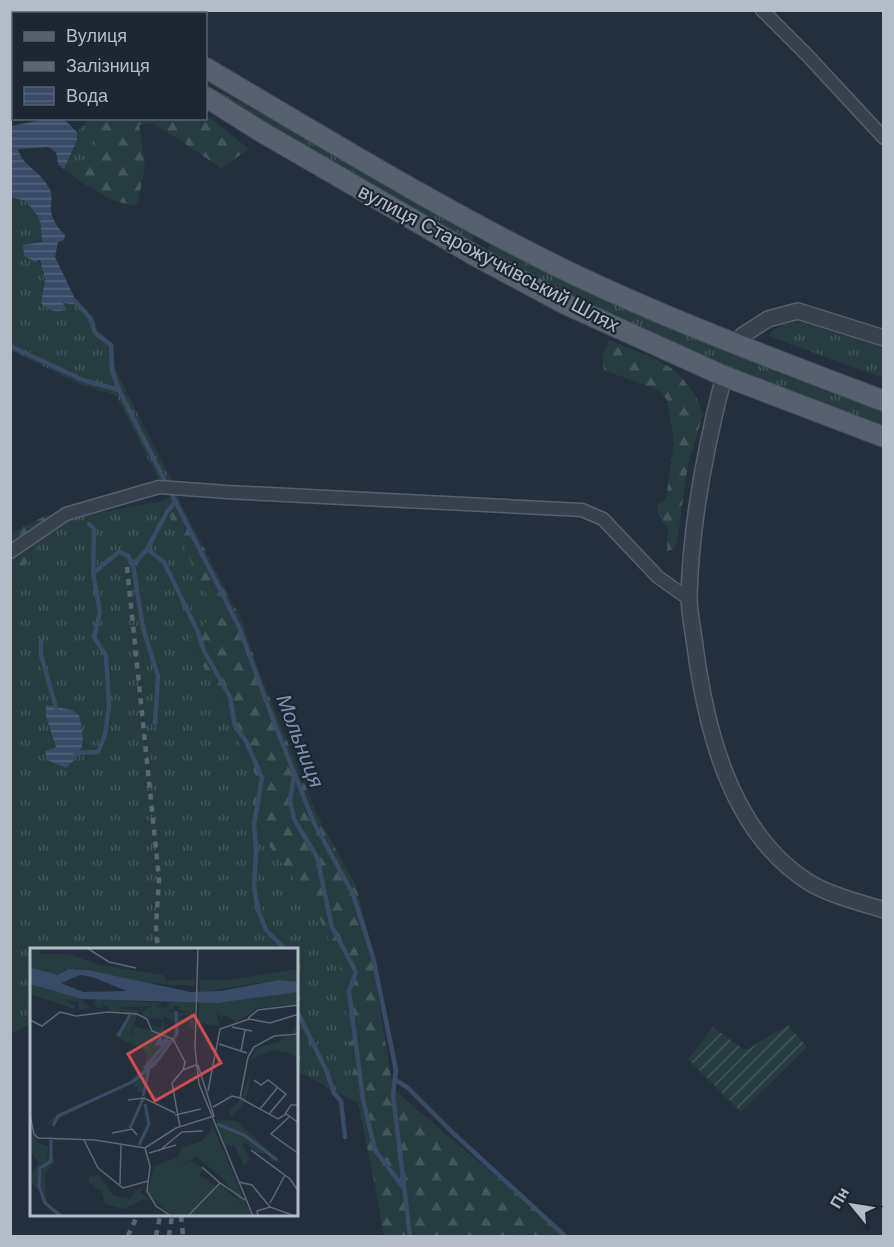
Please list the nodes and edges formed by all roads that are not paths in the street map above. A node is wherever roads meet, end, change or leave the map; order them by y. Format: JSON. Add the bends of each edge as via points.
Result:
{"nodes":[{"id":1,"x":762,"y":10,"type":"edge"},
{"id":2,"x":207,"y":69,"type":"edge"},
{"id":3,"x":207,"y":98,"type":"edge"},
{"id":4,"x":884,"y":138,"type":"edge"},
{"id":5,"x":488,"y":231,"type":"junction"},
{"id":6,"x":474,"y":255,"type":"junction"},
{"id":7,"x":884,"y":338,"type":"edge"},
{"id":8,"x":735,"y":344,"type":"junction"},
{"id":9,"x":724,"y":376,"type":"junction"},
{"id":10,"x":884,"y":400,"type":"edge"},
{"id":11,"x":884,"y":437,"type":"edge"},
{"id":12,"x":10,"y":552,"type":"edge"},
{"id":13,"x":689,"y":599,"type":"junction"},
{"id":14,"x":884,"y":910,"type":"edge"}],
"edges":[{"from":1,"to":4,"type":"street"},
{"from":2,"to":5,"type":"main road","name":"вулиця Старожучківський Шлях"},
{"from":3,"to":6,"type":"main road","name":"вулиця Старожучківський Шлях"},
{"from":5,"to":6,"type":"main road"},
{"from":5,"to":8,"type":"main road","name":"вулиця Старожучківський Шлях","via":[[574,274]]},
{"from":6,"to":9,"type":"main road","name":"вулиця Старожучківський Шлях","via":[[565,304]]},
{"from":7,"to":8,"type":"street","via":[[798,310],[768,320]]},
{"from":8,"to":10,"type":"main road","name":"вулиця Старожучківський Шлях"},
{"from":9,"to":11,"type":"main road","name":"вулиця Старожучківський Шлях"},
{"from":9,"to":13,"type":"street","via":[[694,515]]},
{"from":12,"to":13,"type":"street","via":[[66,514],[159,487],[582,510],[603,519],[658,577]]},
{"from":13,"to":14,"type":"street","via":[[701,689],[723,770],[756,834],[807,882]]}]}
